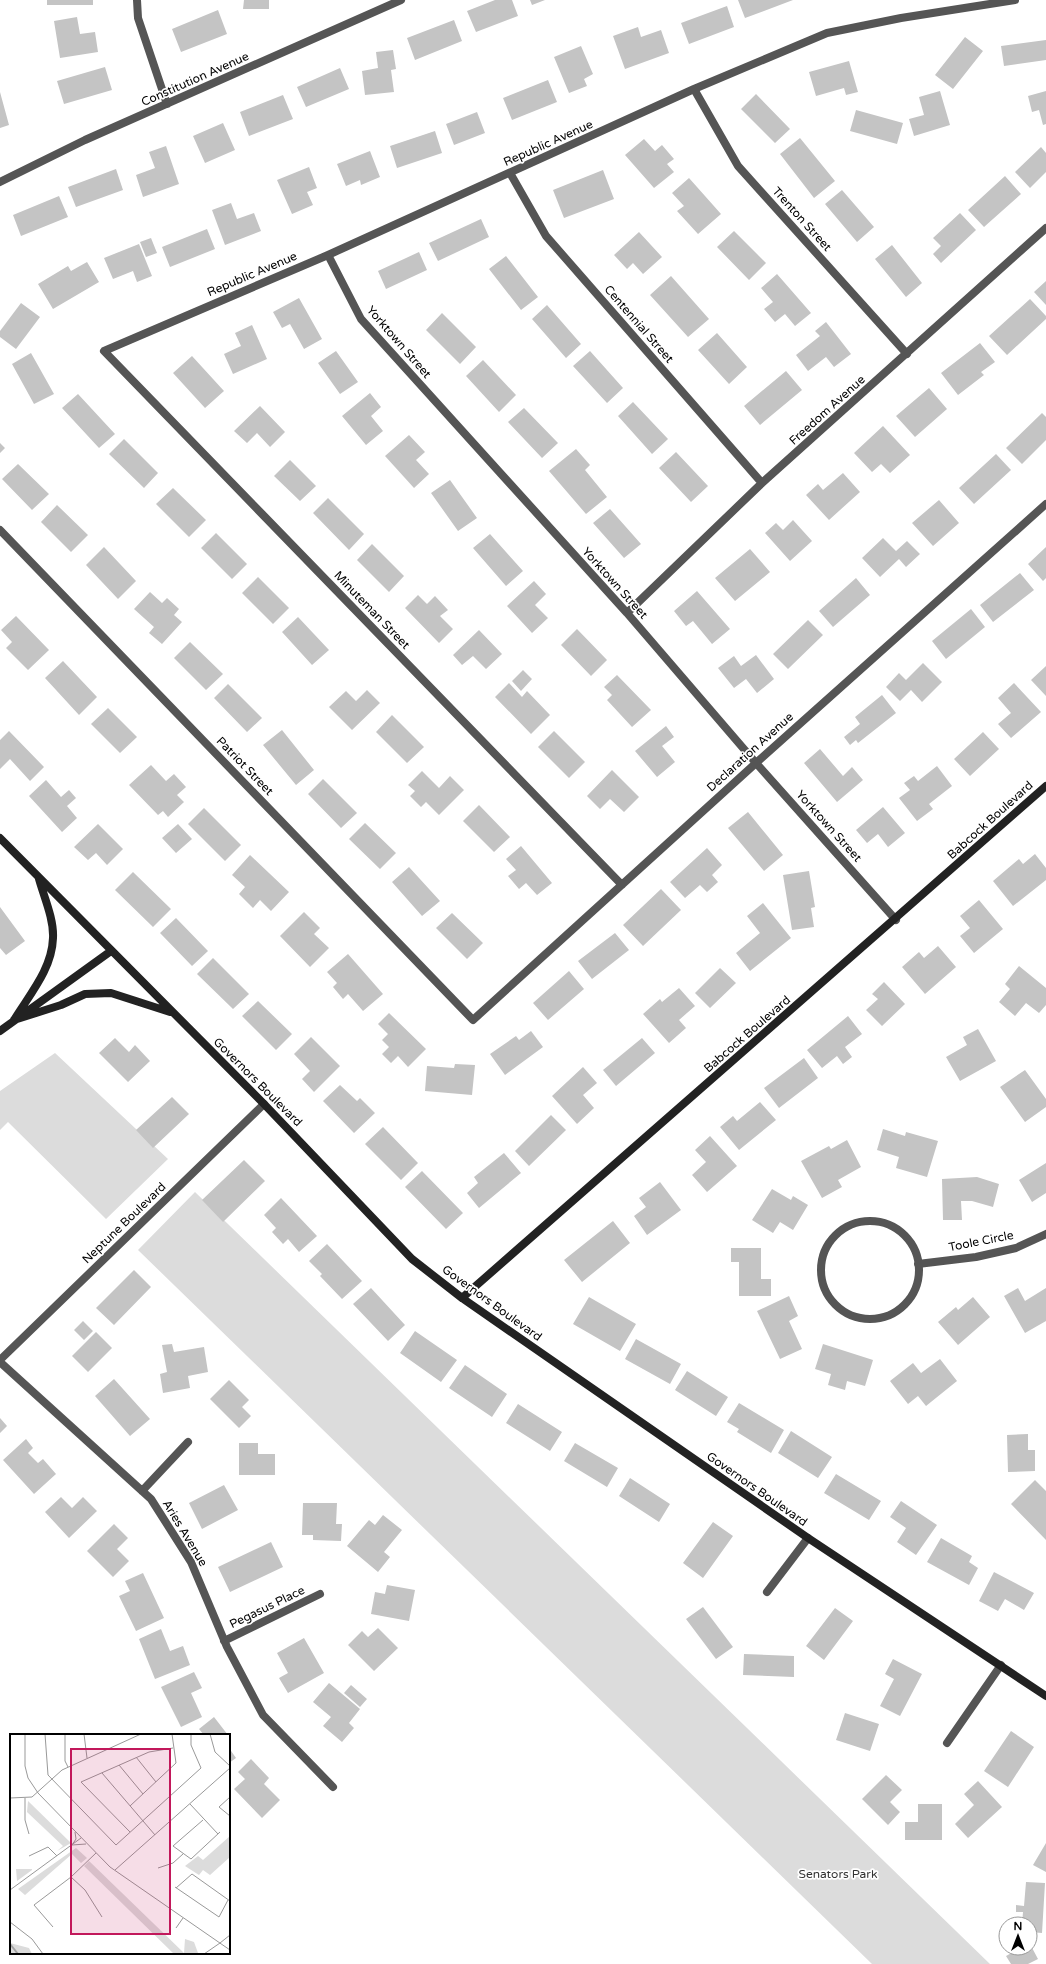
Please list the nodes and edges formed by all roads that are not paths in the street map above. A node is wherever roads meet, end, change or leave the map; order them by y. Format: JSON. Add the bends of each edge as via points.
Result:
{"nodes":[{"id":1,"x":137,"y":0,"type":"edge"},
{"id":2,"x":401,"y":0,"type":"edge"},
{"id":3,"x":1015,"y":0,"type":"edge"},
{"id":4,"x":694,"y":90,"type":"junction"},
{"id":5,"x":167,"y":104,"type":"junction"},
{"id":6,"x":510,"y":173,"type":"junction"},
{"id":7,"x":0,"y":182,"type":"edge"},
{"id":8,"x":1046,"y":228,"type":"edge"},
{"id":9,"x":328,"y":255,"type":"junction"},
{"id":10,"x":104,"y":351,"type":"joint"},
{"id":11,"x":907,"y":354,"type":"junction"},
{"id":12,"x":762,"y":483,"type":"junction"},
{"id":13,"x":1046,"y":504,"type":"edge"},
{"id":14,"x":0,"y":530,"type":"edge"},
{"id":15,"x":627,"y":613,"type":"junction"},
{"id":16,"x":756,"y":763,"type":"junction"},
{"id":17,"x":1046,"y":786,"type":"edge"},
{"id":18,"x":0,"y":838,"type":"edge"},
{"id":19,"x":38,"y":877,"type":"junction"},
{"id":20,"x":622,"y":885,"type":"junction"},
{"id":21,"x":896,"y":920,"type":"junction"},
{"id":22,"x":111,"y":951,"type":"junction"},
{"id":23,"x":171,"y":1012,"type":"junction"},
{"id":24,"x":14,"y":1020,"type":"junction"},
{"id":25,"x":473,"y":1020,"type":"joint"},
{"id":26,"x":0,"y":1031,"type":"edge"},
{"id":27,"x":264,"y":1104,"type":"junction"},
{"id":28,"x":1046,"y":1234,"type":"edge"},
{"id":29,"x":918,"y":1264,"type":"junction"},
{"id":30,"x":462,"y":1298,"type":"junction"},
{"id":31,"x":0,"y":1361,"type":"edge"},
{"id":32,"x":188,"y":1442,"type":"dead end"},
{"id":33,"x":142,"y":1491,"type":"junction"},
{"id":34,"x":808,"y":1538,"type":"junction"},
{"id":35,"x":767,"y":1592,"type":"dead end"},
{"id":36,"x":320,"y":1594,"type":"dead end"},
{"id":37,"x":224,"y":1641,"type":"junction"},
{"id":38,"x":1001,"y":1665,"type":"junction"},
{"id":39,"x":1046,"y":1696,"type":"edge"},
{"id":40,"x":947,"y":1743,"type":"dead end"},
{"id":41,"x":333,"y":1787,"type":"dead end"}],
"edges":[{"from":1,"to":5,"type":"street","via":[[138,18]]},
{"from":2,"to":5,"type":"street","name":"Constitution Avenue"},
{"from":3,"to":4,"type":"street","name":"Republic Avenue","via":[[827,33]]},
{"from":4,"to":6,"type":"street","name":"Republic Avenue"},
{"from":4,"to":11,"type":"street","name":"Trenton Street","via":[[738,166]]},
{"from":5,"to":7,"type":"street","name":"Constitution Avenue","via":[[84,140]]},
{"from":6,"to":9,"type":"street","name":"Republic Avenue"},
{"from":6,"to":12,"type":"street","name":"Centennial Street","via":[[546,236]]},
{"from":8,"to":11,"type":"street","name":"Freedom Avenue"},
{"from":9,"to":10,"type":"street","name":"Republic Avenue"},
{"from":9,"to":15,"type":"street","name":"Yorktown Street","via":[[361,319]]},
{"from":10,"to":20,"type":"street","name":"Minuteman Street"},
{"from":11,"to":12,"type":"street","name":"Freedom Avenue"},
{"from":12,"to":15,"type":"street","name":"Freedom Avenue"},
{"from":13,"to":16,"type":"street","name":"Declaration Avenue"},
{"from":14,"to":25,"type":"street","name":"Patriot Street"},
{"from":15,"to":16,"type":"street","name":"Yorktown Street"},
{"from":16,"to":20,"type":"street","name":"Declaration Avenue"},
{"from":16,"to":21,"type":"street","name":"Yorktown Street"},
{"from":17,"to":21,"type":"main road","name":"Babcock Boulevard"},
{"from":18,"to":19,"type":"main road","name":"Governors Boulevard"},
{"from":19,"to":22,"type":"main road","name":"Governors Boulevard"},
{"from":19,"to":24,"type":"main road","via":[[53,937],[50,956],[43,976]]},
{"from":20,"to":25,"type":"street","name":"Declaration Avenue"},
{"from":21,"to":30,"type":"main road","name":"Babcock Boulevard"},
{"from":22,"to":23,"type":"main road","name":"Governors Boulevard"},
{"from":22,"to":24,"type":"main road"},
{"from":23,"to":24,"type":"main road","via":[[111,993],[85,994],[62,1005]]},
{"from":23,"to":27,"type":"main road","name":"Governors Boulevard"},
{"from":24,"to":26,"type":"main road"},
{"from":27,"to":30,"type":"main road","name":"Governors Boulevard","via":[[412,1260]]},
{"from":27,"to":31,"type":"street","name":"Neptune Boulevard"},
{"from":28,"to":29,"type":"street","name":"Toole Circle","via":[[1016,1248],[976,1257]]},
{"from":29,"to":29,"type":"street","via":[[918,1281],[911,1297],[900,1309],[879,1318],[851,1316],[837,1307],[826,1294],[821,1278],[821,1262],[831,1241],[848,1226],[863,1222],[879,1222],[906,1237],[914,1250]]},
{"from":30,"to":34,"type":"main road","name":"Governors Boulevard"},
{"from":31,"to":33,"type":"street","name":"Aries Avenue"},
{"from":32,"to":33,"type":"street"},
{"from":33,"to":37,"type":"street","name":"Aries Avenue","via":[[151,1499],[191,1562]]},
{"from":34,"to":35,"type":"street"},
{"from":34,"to":38,"type":"main road","name":"Governors Boulevard"},
{"from":36,"to":37,"type":"street","name":"Pegasus Place"},
{"from":37,"to":41,"type":"street","name":"Aries Avenue","via":[[262,1715]]},
{"from":38,"to":39,"type":"main road","name":"Governors Boulevard"},
{"from":38,"to":40,"type":"street"}]}
